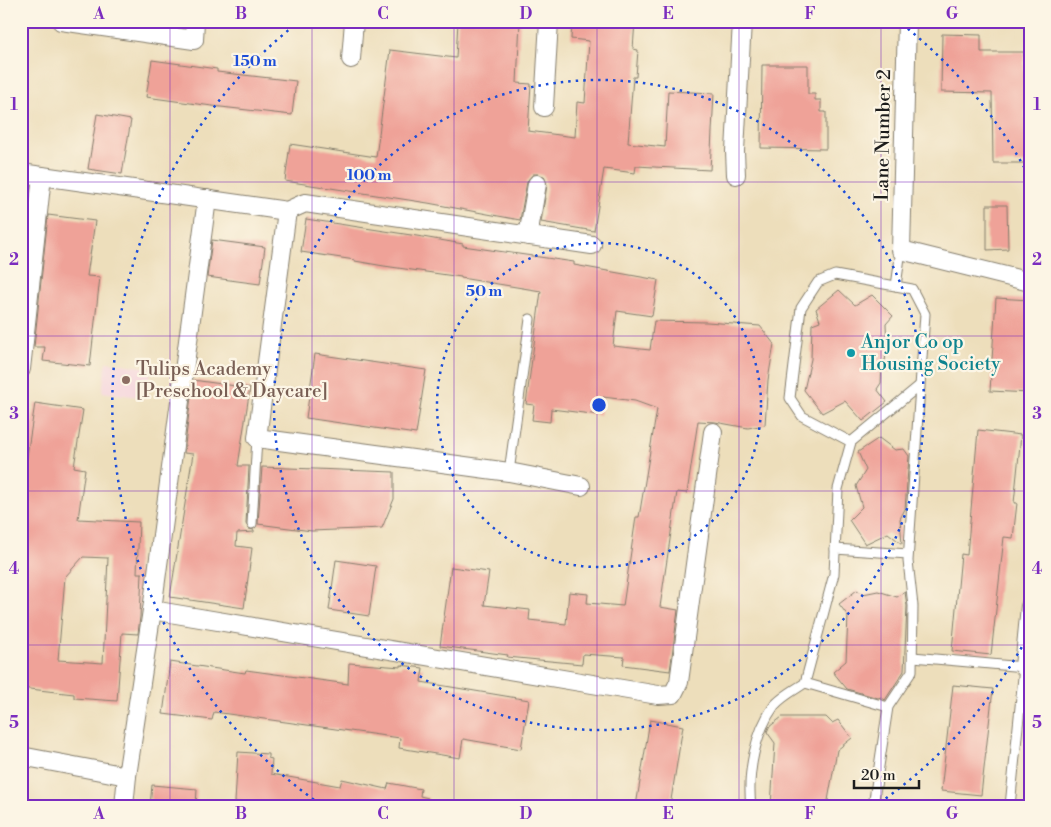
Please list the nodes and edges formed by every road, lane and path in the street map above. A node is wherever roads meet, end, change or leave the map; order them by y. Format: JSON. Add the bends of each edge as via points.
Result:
{"nodes":[{"id":1,"x":61,"y":21,"type":"edge"},
{"id":2,"x":195,"y":21,"type":"edge"},
{"id":3,"x":354,"y":21,"type":"edge"},
{"id":4,"x":549,"y":21,"type":"edge"},
{"id":5,"x":742,"y":21,"type":"edge"},
{"id":6,"x":907,"y":21,"type":"edge"},
{"id":7,"x":351,"y":59,"type":"dead end"},
{"id":8,"x":544,"y":107,"type":"dead end"},
{"id":9,"x":21,"y":173,"type":"edge"},
{"id":10,"x":736,"y":175,"type":"dead end"},
{"id":11,"x":42,"y":176,"type":"junction"},
{"id":12,"x":537,"y":184,"type":"dead end"},
{"id":13,"x":207,"y":199,"type":"junction"},
{"id":14,"x":287,"y":211,"type":"junction"},
{"id":15,"x":528,"y":236,"type":"junction"},
{"id":16,"x":592,"y":245,"type":"dead end"},
{"id":17,"x":901,"y":250,"type":"junction"},
{"id":18,"x":1030,"y":282,"type":"edge"},
{"id":19,"x":896,"y":286,"type":"junction"},
{"id":20,"x":530,"y":319,"type":"dead end"},
{"id":21,"x":21,"y":369,"type":"edge"},
{"id":22,"x":919,"y":386,"type":"junction"},
{"id":23,"x":713,"y":432,"type":"dead end"},
{"id":24,"x":257,"y":438,"type":"junction"},
{"id":25,"x":851,"y":442,"type":"junction"},
{"id":26,"x":510,"y":472,"type":"junction"},
{"id":27,"x":582,"y":486,"type":"dead end"},
{"id":28,"x":252,"y":524,"type":"dead end"},
{"id":29,"x":836,"y":549,"type":"junction"},
{"id":30,"x":908,"y":554,"type":"junction"},
{"id":31,"x":1030,"y":606,"type":"edge"},
{"id":32,"x":152,"y":610,"type":"junction"},
{"id":33,"x":913,"y":657,"type":"junction"},
{"id":34,"x":1024,"y":667,"type":"junction"},
{"id":35,"x":805,"y":683,"type":"junction"},
{"id":36,"x":888,"y":707,"type":"junction"},
{"id":37,"x":21,"y":756,"type":"edge"},
{"id":38,"x":127,"y":776,"type":"junction"},
{"id":39,"x":124,"y":806,"type":"edge"},
{"id":40,"x":751,"y":806,"type":"edge"},
{"id":41,"x":873,"y":806,"type":"edge"},
{"id":42,"x":1010,"y":806,"type":"edge"}],
"edges":[{"from":1,"to":2,"type":"street","via":[[194,40]]},
{"from":3,"to":7,"type":"street"},
{"from":4,"to":8,"type":"street"},
{"from":5,"to":10,"type":"street"},
{"from":6,"to":17,"type":"street","name":"Lane Number 2"},
{"from":9,"to":11,"type":"street"},
{"from":11,"to":13,"type":"street"},
{"from":11,"to":21,"type":"street"},
{"from":12,"to":15,"type":"street"},
{"from":13,"to":14,"type":"street"},
{"from":13,"to":32,"type":"street"},
{"from":14,"to":15,"type":"street","via":[[305,203]]},
{"from":14,"to":24,"type":"street"},
{"from":15,"to":16,"type":"street"},
{"from":17,"to":18,"type":"street"},
{"from":17,"to":19,"type":"lane"},
{"from":19,"to":22,"type":"lane","via":[[912,289],[925,314]]},
{"from":19,"to":25,"type":"lane","via":[[835,275],[818,282],[801,308],[790,398],[802,416]]},
{"from":20,"to":26,"type":"lane"},
{"from":22,"to":25,"type":"lane"},
{"from":22,"to":30,"type":"lane"},
{"from":23,"to":32,"type":"street","via":[[679,682],[673,694],[658,695]]},
{"from":24,"to":26,"type":"street"},
{"from":24,"to":28,"type":"lane"},
{"from":25,"to":29,"type":"lane","via":[[838,489]]},
{"from":26,"to":27,"type":"street"},
{"from":29,"to":30,"type":"lane"},
{"from":29,"to":35,"type":"lane","via":[[834,574]]},
{"from":30,"to":33,"type":"lane"},
{"from":31,"to":34,"type":"street"},
{"from":32,"to":38,"type":"street"},
{"from":33,"to":34,"type":"lane"},
{"from":33,"to":36,"type":"lane","via":[[912,671]]},
{"from":34,"to":42,"type":"lane"},
{"from":35,"to":36,"type":"lane"},
{"from":35,"to":40,"type":"lane","via":[[775,704],[757,738],[749,793]]},
{"from":36,"to":41,"type":"lane"},
{"from":37,"to":38,"type":"street"},
{"from":38,"to":39,"type":"street"}]}
